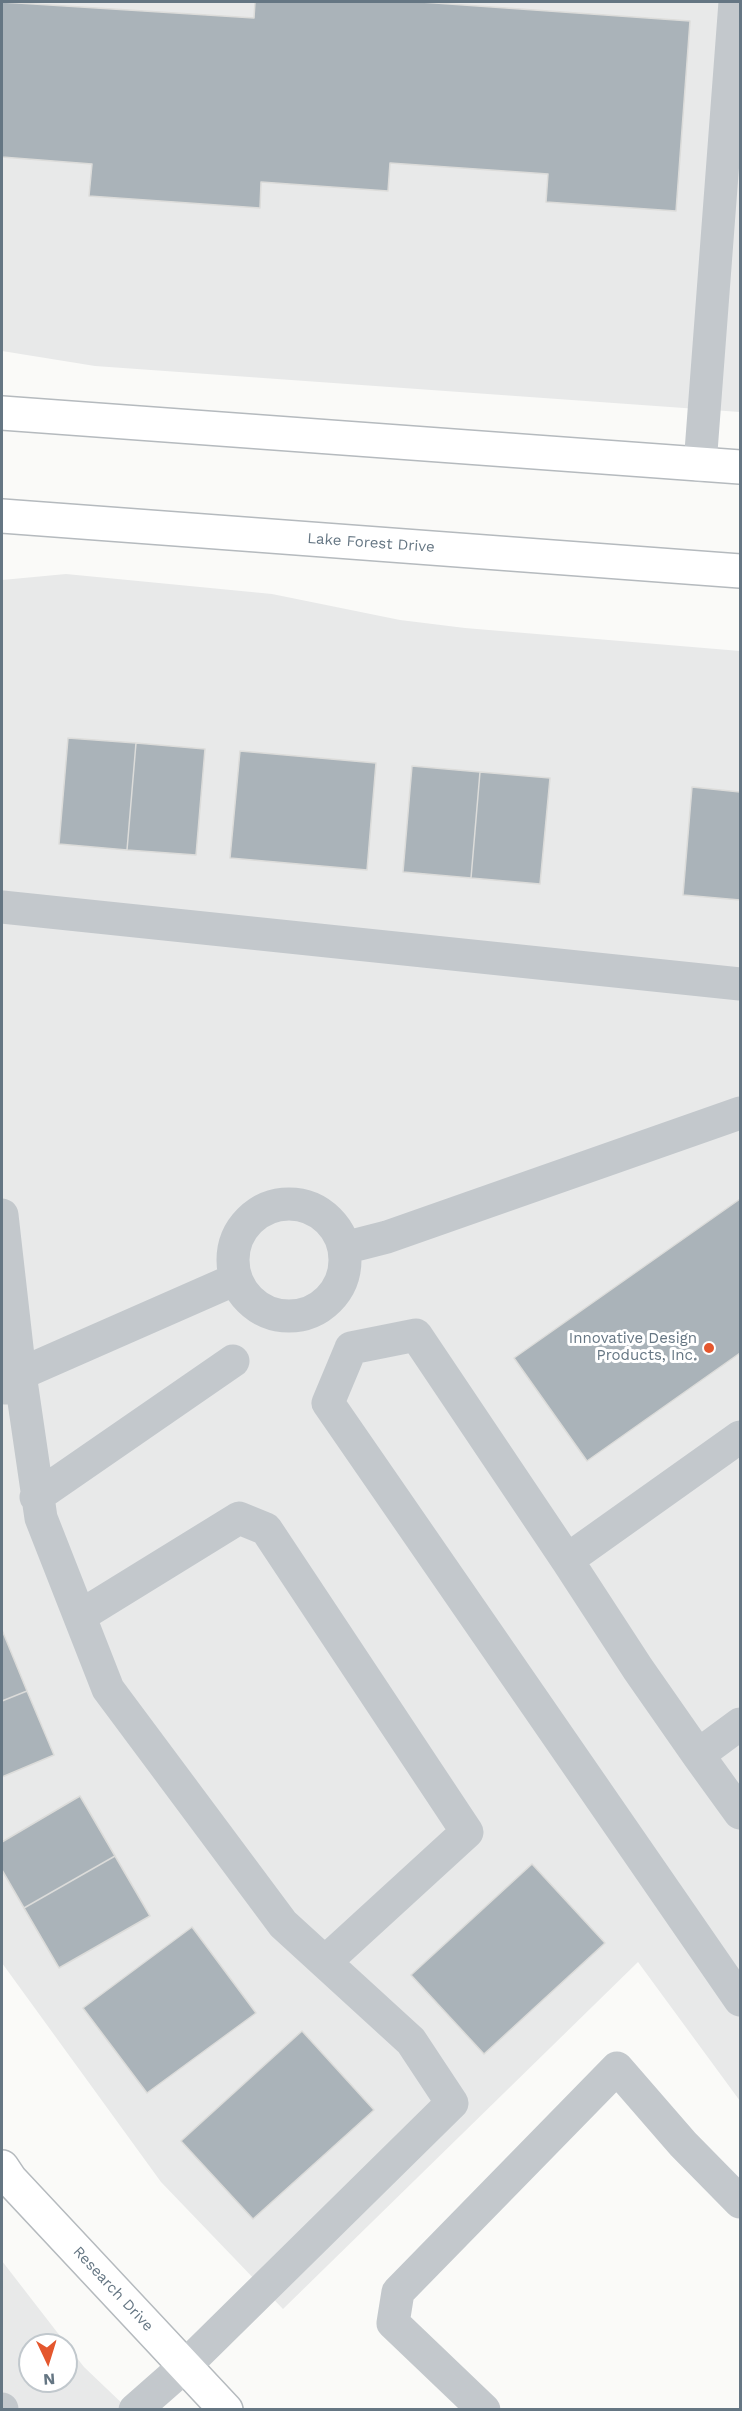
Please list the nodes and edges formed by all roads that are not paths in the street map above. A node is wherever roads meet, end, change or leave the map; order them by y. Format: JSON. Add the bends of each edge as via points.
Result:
{"nodes":[{"id":1,"x":735,"y":2,"type":"edge"},
{"id":2,"x":2,"y":413,"type":"edge"},
{"id":3,"x":700,"y":465,"type":"junction"},
{"id":4,"x":741,"y":467,"type":"edge"},
{"id":5,"x":2,"y":516,"type":"edge"},
{"id":6,"x":741,"y":571,"type":"edge"},
{"id":7,"x":2,"y":907,"type":"edge"},
{"id":8,"x":741,"y":984,"type":"edge"},
{"id":9,"x":741,"y":1113,"type":"edge"},
{"id":10,"x":2,"y":1215,"type":"edge"},
{"id":11,"x":344,"y":1248,"type":"junction"},
{"id":12,"x":236,"y":1279,"type":"junction"},
{"id":13,"x":318,"y":1308,"type":"junction"},
{"id":14,"x":351,"y":1348,"type":"junction"},
{"id":15,"x":233,"y":1361,"type":"dead end"},
{"id":16,"x":8,"y":1380,"type":"edge"},
{"id":17,"x":741,"y":1437,"type":"edge"},
{"id":18,"x":36,"y":1497,"type":"junction"},
{"id":19,"x":567,"y":1560,"type":"junction"},
{"id":20,"x":80,"y":1616,"type":"junction"},
{"id":21,"x":741,"y":1724,"type":"edge"},
{"id":22,"x":699,"y":1755,"type":"junction"},
{"id":23,"x":741,"y":1813,"type":"edge"},
{"id":24,"x":325,"y":1962,"type":"junction"},
{"id":25,"x":741,"y":2000,"type":"edge"},
{"id":26,"x":2,"y":2167,"type":"edge"},
{"id":27,"x":741,"y":2202,"type":"edge"},
{"id":28,"x":185,"y":2366,"type":"junction"},
{"id":29,"x":135,"y":2409,"type":"edge"},
{"id":30,"x":226,"y":2409,"type":"edge"},
{"id":31,"x":483,"y":2409,"type":"edge"}],
"edges":[{"from":1,"to":3,"type":"lane"},
{"from":2,"to":3,"type":"main road"},
{"from":3,"to":4,"type":"main road"},
{"from":5,"to":6,"type":"main road","name":"Lake Forest Drive"},
{"from":7,"to":8,"type":"lane"},
{"from":9,"to":11,"type":"lane","via":[[387,1237]]},
{"from":10,"to":16,"type":"lane"},
{"from":11,"to":12,"type":"lane","via":[[332,1223],[322,1214],[287,1203],[269,1207],[253,1216],[241,1230],[232,1266]]},
{"from":11,"to":13,"type":"lane","via":[[346,1265],[341,1282],[332,1297]]},
{"from":12,"to":13,"type":"lane","via":[[249,1299],[270,1313],[287,1316]]},
{"from":12,"to":16,"type":"lane"},
{"from":13,"to":14,"type":"lane"},
{"from":14,"to":19,"type":"lane","via":[[416,1335]]},
{"from":14,"to":25,"type":"lane","via":[[328,1403]]},
{"from":15,"to":18,"type":"lane"},
{"from":16,"to":18,"type":"lane"},
{"from":17,"to":19,"type":"lane"},
{"from":18,"to":20,"type":"lane"},
{"from":19,"to":22,"type":"lane"},
{"from":20,"to":24,"type":"lane","via":[[108,1689],[283,1924]]},
{"from":20,"to":24,"type":"lane","via":[[238,1518],[266,1529],[467,1832]]},
{"from":21,"to":22,"type":"lane"},
{"from":22,"to":23,"type":"lane"},
{"from":24,"to":28,"type":"lane","via":[[411,2041],[452,2103]]},
{"from":26,"to":28,"type":"main road","name":"Research Drive"},
{"from":27,"to":31,"type":"lane","via":[[683,2145],[617,2068],[398,2292],[393,2323]]},
{"from":28,"to":29,"type":"lane"},
{"from":28,"to":30,"type":"main road","name":"Research Drive"}]}
